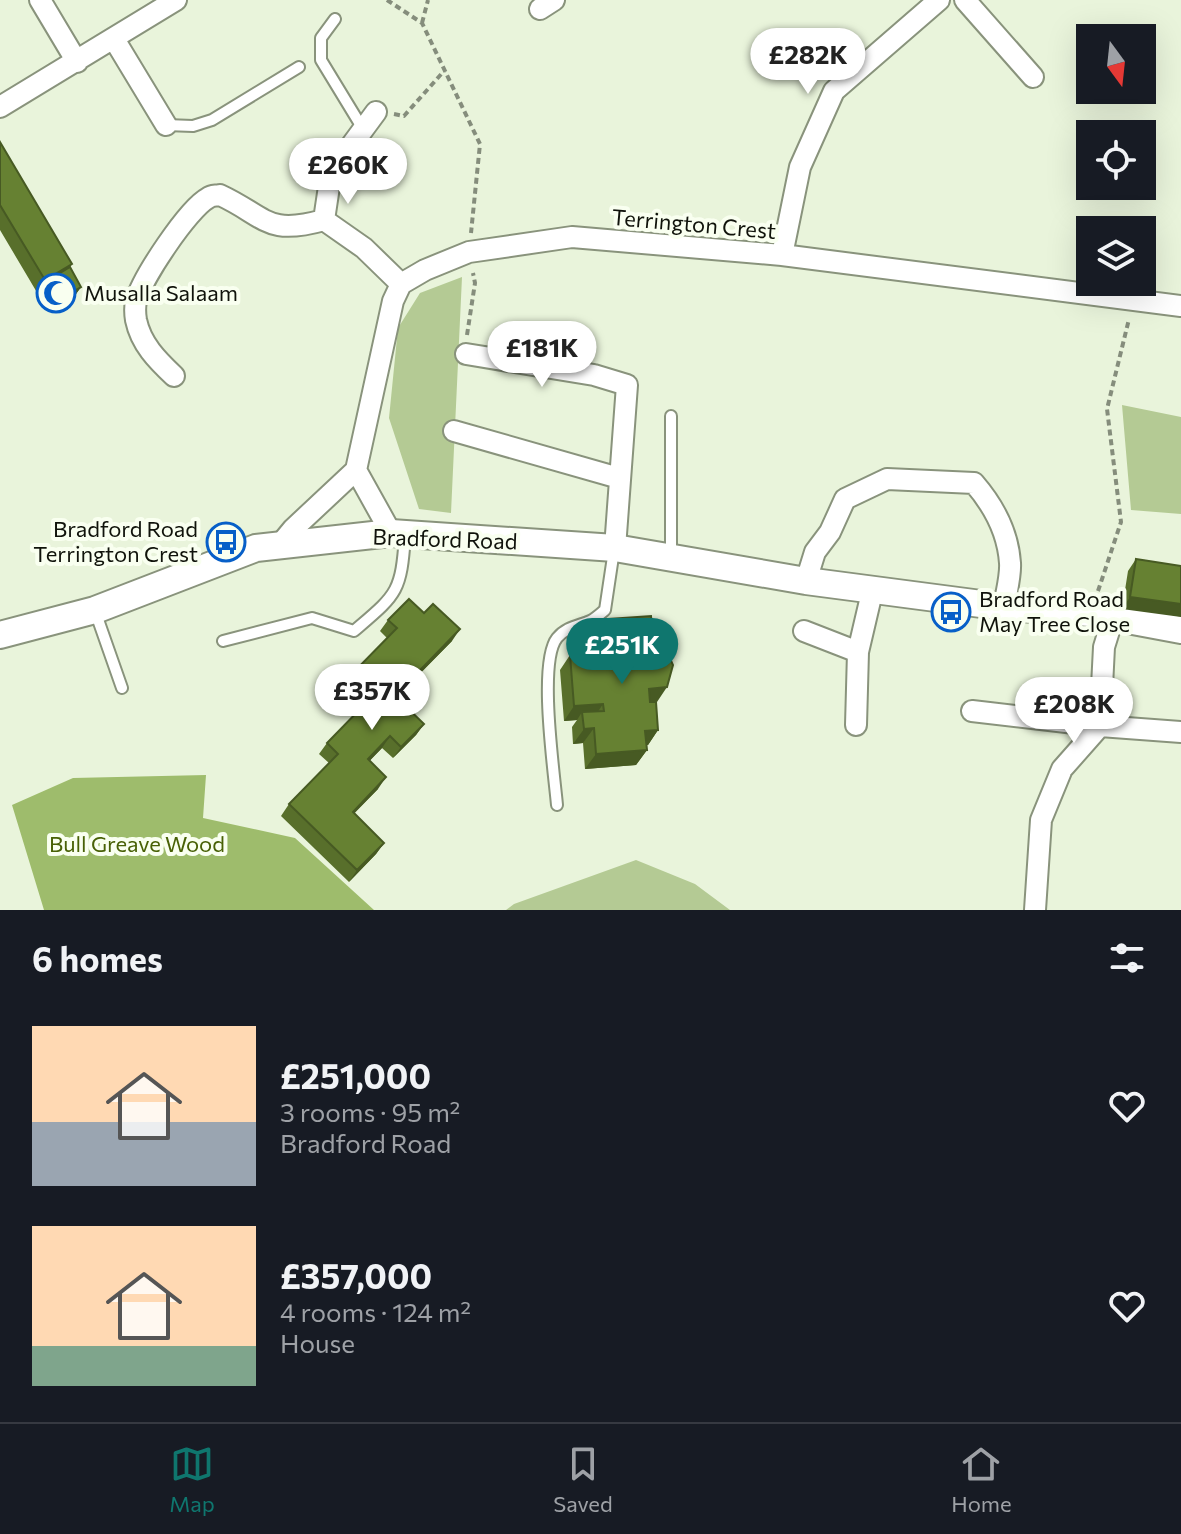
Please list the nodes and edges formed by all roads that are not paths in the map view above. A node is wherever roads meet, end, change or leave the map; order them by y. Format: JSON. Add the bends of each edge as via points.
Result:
{"nodes":[{"id":1,"x":40,"y":0,"type":"edge"},
{"id":2,"x":176,"y":0,"type":"edge"},
{"id":3,"x":939,"y":0,"type":"edge"},
{"id":4,"x":965,"y":0,"type":"edge"},
{"id":5,"x":335,"y":19,"type":"dead end"},
{"id":6,"x":114,"y":39,"type":"junction"},
{"id":7,"x":77,"y":62,"type":"junction"},
{"id":8,"x":299,"y":67,"type":"dead end"},
{"id":9,"x":1033,"y":77,"type":"dead end"},
{"id":10,"x":0,"y":107,"type":"edge"},
{"id":11,"x":376,"y":112,"type":"road end"},
{"id":12,"x":166,"y":125,"type":"joint"},
{"id":13,"x":363,"y":129,"type":"junction"},
{"id":14,"x":324,"y":220,"type":"junction"},
{"id":15,"x":782,"y":255,"type":"junction"},
{"id":16,"x":401,"y":284,"type":"junction"},
{"id":17,"x":1181,"y":306,"type":"edge"},
{"id":18,"x":466,"y":354,"type":"road end"},
{"id":19,"x":174,"y":376,"type":"dead end"},
{"id":20,"x":671,"y":416,"type":"dead end"},
{"id":21,"x":454,"y":431,"type":"dead end"},
{"id":22,"x":356,"y":470,"type":"junction"},
{"id":23,"x":619,"y":478,"type":"junction"},
{"id":24,"x":398,"y":533,"type":"junction"},
{"id":25,"x":279,"y":546,"type":"junction"},
{"id":26,"x":615,"y":548,"type":"junction"},
{"id":27,"x":671,"y":557,"type":"junction"},
{"id":28,"x":806,"y":581,"type":"junction"},
{"id":29,"x":873,"y":588,"type":"junction"},
{"id":30,"x":1004,"y":607,"type":"junction"},
{"id":31,"x":95,"y":610,"type":"junction"},
{"id":32,"x":1102,"y":616,"type":"junction"},
{"id":33,"x":1181,"y":630,"type":"edge"},
{"id":34,"x":804,"y":631,"type":"dead end"},
{"id":35,"x":0,"y":635,"type":"edge"},
{"id":36,"x":223,"y":641,"type":"dead end"},
{"id":37,"x":858,"y":652,"type":"junction"},
{"id":38,"x":122,"y":688,"type":"dead end"},
{"id":39,"x":972,"y":711,"type":"dead end"},
{"id":40,"x":856,"y":725,"type":"dead end"},
{"id":41,"x":1100,"y":726,"type":"junction"},
{"id":42,"x":1181,"y":732,"type":"edge"},
{"id":43,"x":557,"y":805,"type":"dead end"},
{"id":44,"x":1035,"y":910,"type":"edge"}],
"edges":[{"from":1,"to":7,"type":"street"},
{"from":2,"to":6,"type":"street"},
{"from":3,"to":15,"type":"street","via":[[834,91],[800,167]]},
{"from":4,"to":9,"type":"street"},
{"from":5,"to":13,"type":"lane","via":[[321,38],[321,60]]},
{"from":6,"to":7,"type":"street"},
{"from":6,"to":12,"type":"street"},
{"from":7,"to":10,"type":"street"},
{"from":8,"to":12,"type":"lane","via":[[212,120]]},
{"from":11,"to":13,"type":"street"},
{"from":13,"to":14,"type":"street","via":[[331,173]]},
{"from":14,"to":16,"type":"street","via":[[364,248]]},
{"from":14,"to":19,"type":"street","via":[[274,226],[220,195],[198,206],[167,244],[136,300],[140,333],[151,355]]},
{"from":15,"to":16,"type":"street","name":"Terrington Crest","via":[[572,237],[469,252]]},
{"from":15,"to":17,"type":"street","name":"Terrington Crest"},
{"from":16,"to":22,"type":"street"},
{"from":18,"to":23,"type":"street","via":[[627,385]]},
{"from":20,"to":27,"type":"lane"},
{"from":21,"to":23,"type":"street"},
{"from":22,"to":24,"type":"street"},
{"from":22,"to":25,"type":"street"},
{"from":23,"to":26,"type":"street"},
{"from":24,"to":25,"type":"street","name":"Bradford Road"},
{"from":24,"to":26,"type":"street","name":"Bradford Road"},
{"from":24,"to":36,"type":"lane","via":[[402,575],[391,599],[354,631],[312,618]]},
{"from":25,"to":31,"type":"street","name":"Bradford Road","via":[[256,548]]},
{"from":26,"to":27,"type":"street","name":"Bradford Road"},
{"from":26,"to":43,"type":"lane","via":[[605,610],[556,639],[550,662]]},
{"from":27,"to":28,"type":"street","name":"Bradford Road"},
{"from":28,"to":29,"type":"street","name":"Bradford Road"},
{"from":28,"to":30,"type":"street","via":[[815,552],[845,499],[887,479],[974,483],[998,515],[1010,563]]},
{"from":29,"to":30,"type":"street","name":"Bradford Road"},
{"from":29,"to":37,"type":"street"},
{"from":30,"to":32,"type":"street","name":"Bradford Road"},
{"from":31,"to":35,"type":"street","name":"Bradford Road"},
{"from":31,"to":38,"type":"lane"},
{"from":32,"to":33,"type":"street","name":"Bradford Road"},
{"from":32,"to":41,"type":"street"},
{"from":34,"to":37,"type":"street"},
{"from":37,"to":40,"type":"street"},
{"from":39,"to":41,"type":"street"},
{"from":41,"to":42,"type":"street"},
{"from":41,"to":44,"type":"street","via":[[1062,769],[1041,820]]}]}
